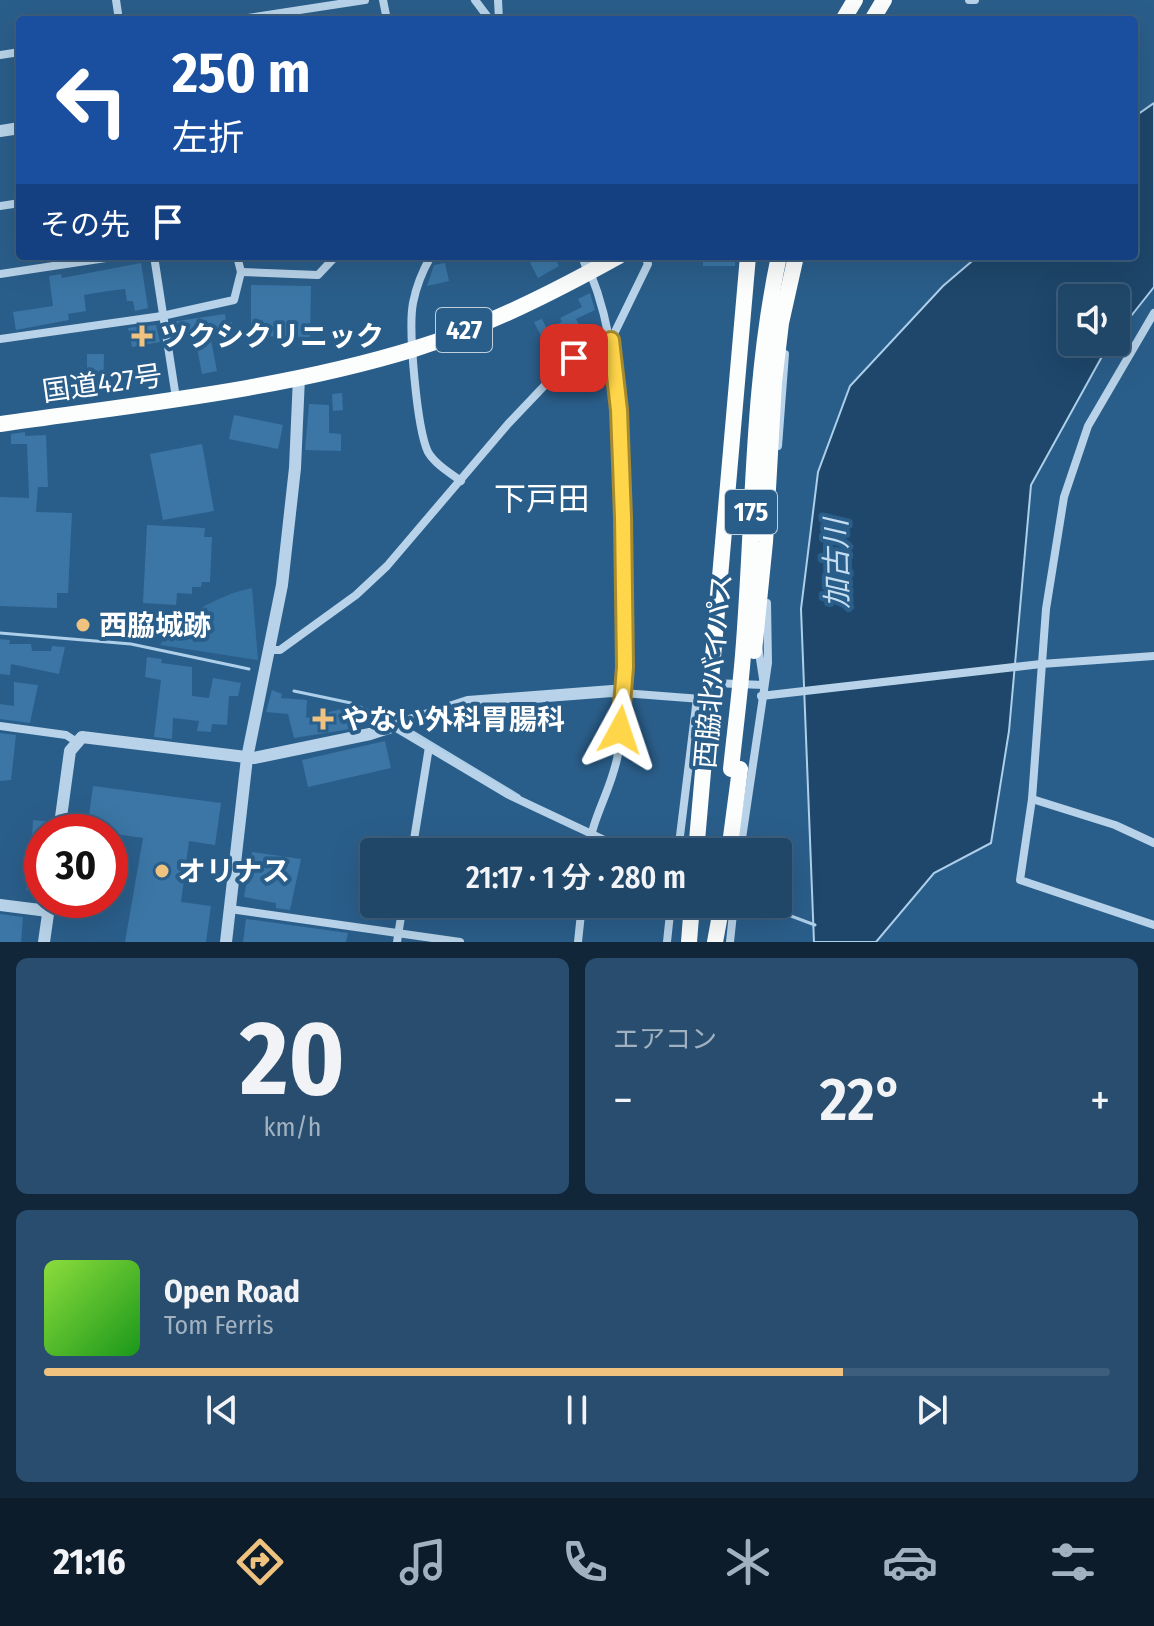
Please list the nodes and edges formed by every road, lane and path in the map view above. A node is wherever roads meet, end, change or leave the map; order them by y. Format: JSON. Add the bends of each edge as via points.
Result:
{"nodes":[{"id":1,"x":365,"y":0,"type":"edge"},
{"id":2,"x":969,"y":0,"type":"edge"},
{"id":3,"x":975,"y":0,"type":"edge"},
{"id":4,"x":261,"y":16,"type":"edge"},
{"id":5,"x":93,"y":260,"type":"edge"},
{"id":6,"x":155,"y":260,"type":"edge"},
{"id":7,"x":238,"y":260,"type":"edge"},
{"id":8,"x":332,"y":260,"type":"edge"},
{"id":9,"x":429,"y":260,"type":"edge"},
{"id":10,"x":646,"y":260,"type":"edge"},
{"id":11,"x":747,"y":260,"type":"edge"},
{"id":12,"x":778,"y":260,"type":"edge"},
{"id":13,"x":795,"y":260,"type":"edge"},
{"id":14,"x":587,"y":264,"type":"edge"},
{"id":15,"x":241,"y":272,"type":"junction"},
{"id":16,"x":0,"y":274,"type":"edge"},
{"id":17,"x":786,"y":297,"type":"junction"},
{"id":18,"x":1154,"y":313,"type":"edge"},
{"id":19,"x":162,"y":316,"type":"junction"},
{"id":20,"x":0,"y":339,"type":"edge"},
{"id":21,"x":611,"y":340,"type":"junction"},
{"id":22,"x":414,"y":349,"type":"junction"},
{"id":23,"x":785,"y":354,"type":"dead end"},
{"id":24,"x":299,"y":377,"type":"junction"},
{"id":25,"x":176,"y":398,"type":"junction"},
{"id":26,"x":0,"y":424,"type":"edge"},
{"id":27,"x":461,"y":481,"type":"junction"},
{"id":28,"x":271,"y":650,"type":"junction"},
{"id":29,"x":1154,"y":656,"type":"edge"},
{"id":30,"x":1041,"y":664,"type":"junction"},
{"id":31,"x":764,"y":685,"type":"junction"},
{"id":32,"x":623,"y":693,"type":"junction"},
{"id":33,"x":706,"y":693,"type":"junction"},
{"id":34,"x":761,"y":696,"type":"junction"},
{"id":35,"x":0,"y":726,"type":"edge"},
{"id":36,"x":393,"y":726,"type":"junction"},
{"id":37,"x":77,"y":742,"type":"junction"},
{"id":38,"x":429,"y":747,"type":"junction"},
{"id":39,"x":247,"y":758,"type":"junction"},
{"id":40,"x":736,"y":769,"type":"junction"},
{"id":41,"x":1032,"y":799,"type":"junction"},
{"id":42,"x":61,"y":814,"type":"edge"},
{"id":43,"x":591,"y":831,"type":"junction"},
{"id":44,"x":414,"y":838,"type":"edge"},
{"id":45,"x":590,"y":838,"type":"edge"},
{"id":46,"x":604,"y":838,"type":"edge"},
{"id":47,"x":680,"y":838,"type":"edge"},
{"id":48,"x":697,"y":838,"type":"edge"},
{"id":49,"x":724,"y":838,"type":"edge"},
{"id":50,"x":730,"y":838,"type":"edge"},
{"id":51,"x":742,"y":838,"type":"edge"},
{"id":52,"x":1154,"y":843,"type":"edge"},
{"id":53,"x":0,"y":905,"type":"edge"},
{"id":54,"x":24,"y":905,"type":"edge"},
{"id":55,"x":230,"y":909,"type":"junction"},
{"id":56,"x":47,"y":918,"type":"edge"},
{"id":57,"x":401,"y":918,"type":"edge"},
{"id":58,"x":581,"y":918,"type":"edge"},
{"id":59,"x":670,"y":918,"type":"edge"},
{"id":60,"x":691,"y":918,"type":"edge"},
{"id":61,"x":714,"y":918,"type":"edge"},
{"id":62,"x":719,"y":918,"type":"edge"},
{"id":63,"x":733,"y":918,"type":"edge"},
{"id":64,"x":1154,"y":925,"type":"edge"},
{"id":65,"x":398,"y":938,"type":"edge"},
{"id":66,"x":44,"y":942,"type":"edge"},
{"id":67,"x":226,"y":942,"type":"edge"},
{"id":68,"x":460,"y":942,"type":"edge"},
{"id":69,"x":578,"y":942,"type":"edge"},
{"id":70,"x":667,"y":942,"type":"edge"},
{"id":71,"x":689,"y":942,"type":"edge"},
{"id":72,"x":713,"y":942,"type":"edge"},
{"id":73,"x":730,"y":942,"type":"edge"}],
"edges":[{"from":1,"to":4,"type":"street"},
{"from":2,"to":3,"type":"street"},
{"from":5,"to":16,"type":"street"},
{"from":6,"to":19,"type":"street"},
{"from":7,"to":15,"type":"street"},
{"from":8,"to":15,"type":"street","via":[[318,275]]},
{"from":9,"to":22,"type":"street","via":[[413,302]]},
{"from":10,"to":21,"type":"street"},
{"from":11,"to":33,"type":"highway","number":"175"},
{"from":12,"to":40,"type":"highway","name":"西脇北バイパス","number":"175","bridge":true,"via":[[759,414]]},
{"from":13,"to":17,"type":"highway","number":"175"},
{"from":14,"to":21,"type":"street"},
{"from":14,"to":22,"type":"highway","name":"国道427号","number":"427","via":[[500,315]]},
{"from":15,"to":19,"type":"street","via":[[234,300]]},
{"from":17,"to":31,"type":"street","via":[[769,344],[764,390],[753,621]]},
{"from":17,"to":40,"type":"highway","number":"175","bridge":true,"via":[[774,382],[765,542]]},
{"from":18,"to":30,"type":"street","via":[[1088,426],[1074,462],[1064,497]]},
{"from":19,"to":20,"type":"street"},
{"from":19,"to":25,"type":"street"},
{"from":21,"to":27,"type":"street","via":[[566,363]]},
{"from":21,"to":32,"type":"street","via":[[623,517]]},
{"from":22,"to":24,"type":"highway","name":"国道427号","number":"427"},
{"from":22,"to":27,"type":"street","via":[[418,423],[429,454]]},
{"from":23,"to":31,"type":"street"},
{"from":24,"to":25,"type":"highway","name":"国道427号","number":"427"},
{"from":24,"to":28,"type":"street","via":[[290,512]]},
{"from":25,"to":26,"type":"highway","name":"国道427号","number":"427"},
{"from":27,"to":28,"type":"street","via":[[356,595],[280,650]]},
{"from":28,"to":39,"type":"street"},
{"from":29,"to":30,"type":"street"},
{"from":30,"to":34,"type":"street"},
{"from":30,"to":41,"type":"street"},
{"from":31,"to":33,"type":"street"},
{"from":31,"to":34,"type":"street"},
{"from":32,"to":33,"type":"street"},
{"from":32,"to":36,"type":"street","via":[[468,702]]},
{"from":32,"to":43,"type":"street","via":[[613,779]]},
{"from":33,"to":47,"type":"street"},
{"from":33,"to":48,"type":"highway","number":"175"},
{"from":34,"to":51,"type":"street"},
{"from":35,"to":37,"type":"street","via":[[66,735]]},
{"from":36,"to":38,"type":"street"},
{"from":36,"to":39,"type":"street"},
{"from":37,"to":39,"type":"street","via":[[82,737]]},
{"from":37,"to":42,"type":"street","via":[[70,751]]},
{"from":38,"to":43,"type":"street","via":[[509,795]]},
{"from":38,"to":44,"type":"street"},
{"from":39,"to":55,"type":"street"},
{"from":40,"to":49,"type":"highway","name":"西脇北バイパス","number":"175"},
{"from":40,"to":50,"type":"highway","number":"175"},
{"from":41,"to":52,"type":"street"},
{"from":41,"to":64,"type":"street","via":[[1020,880]]},
{"from":43,"to":45,"type":"street"},
{"from":43,"to":46,"type":"street"},
{"from":53,"to":54,"type":"street"},
{"from":55,"to":65,"type":"street"},
{"from":55,"to":67,"type":"street"},
{"from":56,"to":66,"type":"street"},
{"from":57,"to":65,"type":"street"},
{"from":58,"to":69,"type":"street"},
{"from":59,"to":70,"type":"street"},
{"from":60,"to":71,"type":"highway"},
{"from":61,"to":72,"type":"highway"},
{"from":62,"to":72,"type":"highway"},
{"from":63,"to":73,"type":"street"},
{"from":65,"to":68,"type":"street"}]}
